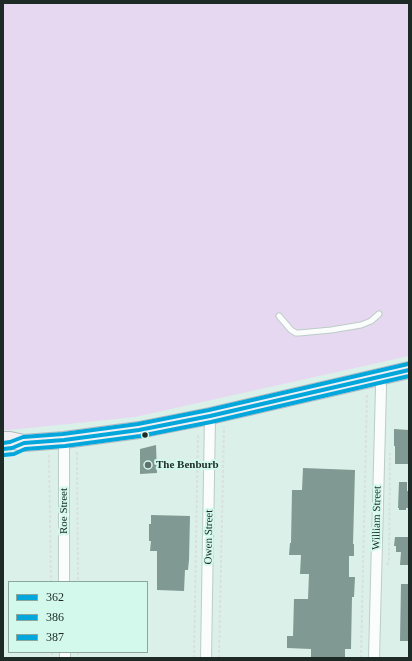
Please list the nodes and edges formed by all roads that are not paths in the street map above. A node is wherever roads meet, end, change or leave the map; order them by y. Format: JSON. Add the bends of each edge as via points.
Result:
{"nodes":[{"id":1,"x":379,"y":314,"type":"dead end"},
{"id":2,"x":279,"y":316,"type":"dead end"},
{"id":3,"x":409,"y":370,"type":"edge"},
{"id":4,"x":379,"y":378,"type":"junction"},
{"id":5,"x":210,"y":416,"type":"junction"},
{"id":6,"x":3,"y":440,"type":"edge"},
{"id":7,"x":64,"y":440,"type":"junction"},
{"id":8,"x":24,"y":443,"type":"junction"},
{"id":9,"x":3,"y":449,"type":"edge"},
{"id":10,"x":64,"y":581,"type":"edge"},
{"id":11,"x":206,"y":658,"type":"edge"},
{"id":12,"x":374,"y":658,"type":"edge"}],
"edges":[{"from":1,"to":2,"type":"lane","via":[[371,321],[360,325],[299,333],[291,330]]},
{"from":3,"to":4,"type":"main road"},
{"from":4,"to":5,"type":"main road"},
{"from":4,"to":12,"type":"street","name":"William Street","via":[[381,389]]},
{"from":5,"to":7,"type":"main road","via":[[139,430]]},
{"from":5,"to":11,"type":"street","name":"Owen Street"},
{"from":6,"to":8,"type":"main road"},
{"from":7,"to":8,"type":"main road"},
{"from":7,"to":10,"type":"street","name":"Roe Street"},
{"from":8,"to":9,"type":"main road"}]}
